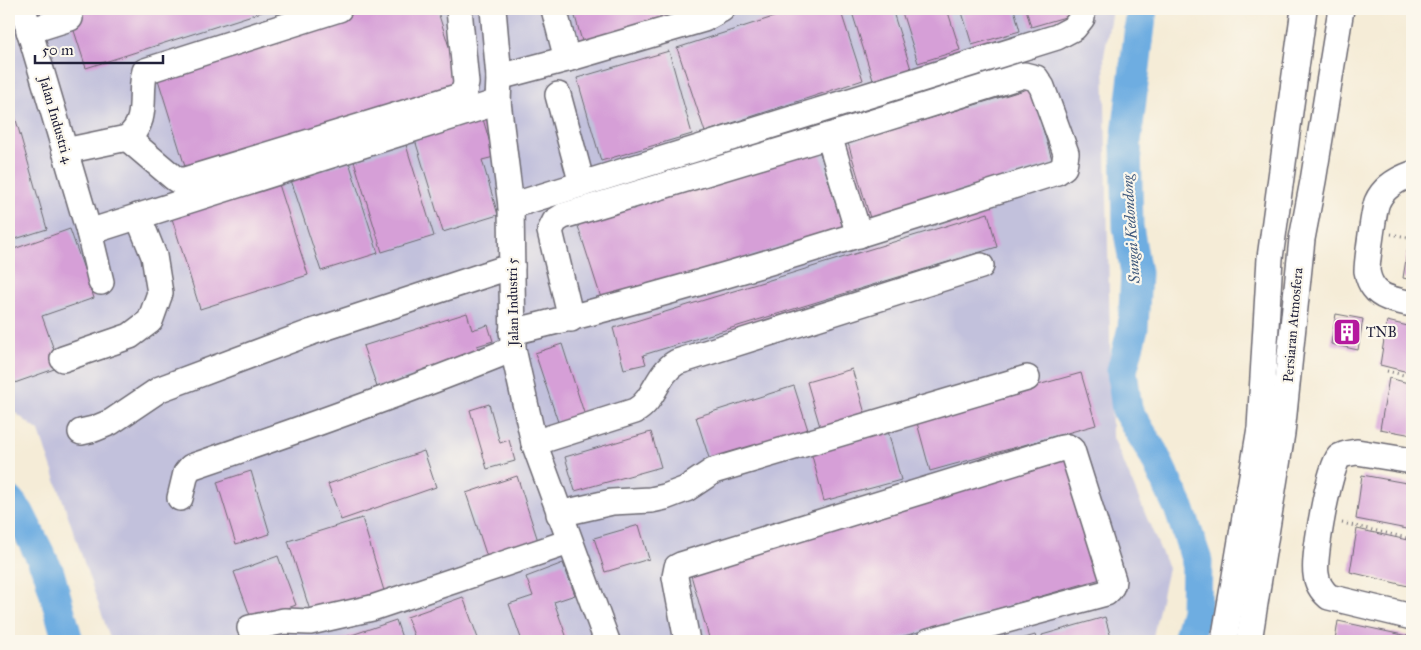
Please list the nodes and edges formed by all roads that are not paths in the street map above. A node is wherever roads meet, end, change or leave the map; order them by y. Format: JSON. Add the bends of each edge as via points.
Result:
{"nodes":[{"id":1,"x":339,"y":9,"type":"edge"},
{"id":2,"x":459,"y":9,"type":"edge"},
{"id":3,"x":493,"y":9,"type":"edge"},
{"id":4,"x":554,"y":9,"type":"edge"},
{"id":5,"x":722,"y":9,"type":"edge"},
{"id":6,"x":1081,"y":9,"type":"edge"},
{"id":7,"x":1304,"y":9,"type":"edge"},
{"id":8,"x":1341,"y":9,"type":"edge"},
{"id":9,"x":70,"y":18,"type":"dead end"},
{"id":10,"x":26,"y":20,"type":"edge"},
{"id":11,"x":567,"y":59,"type":"junction"},
{"id":12,"x":499,"y":77,"type":"junction"},
{"id":13,"x":558,"y":95,"type":"dead end"},
{"id":14,"x":498,"y":102,"type":"junction"},
{"id":15,"x":829,"y":136,"type":"junction"},
{"id":16,"x":127,"y":138,"type":"junction"},
{"id":17,"x":65,"y":152,"type":"junction"},
{"id":18,"x":1412,"y":174,"type":"edge"},
{"id":19,"x":582,"y":184,"type":"junction"},
{"id":20,"x":511,"y":206,"type":"junction"},
{"id":21,"x":138,"y":216,"type":"junction"},
{"id":22,"x":89,"y":232,"type":"junction"},
{"id":23,"x":858,"y":235,"type":"junction"},
{"id":24,"x":512,"y":266,"type":"junction"},
{"id":25,"x":981,"y":266,"type":"dead end"},
{"id":26,"x":101,"y":282,"type":"dead end"},
{"id":27,"x":1412,"y":304,"type":"edge"},
{"id":28,"x":571,"y":319,"type":"junction"},
{"id":29,"x":513,"y":341,"type":"junction"},
{"id":30,"x":62,"y":359,"type":"dead end"},
{"id":31,"x":1027,"y":378,"type":"dead end"},
{"id":32,"x":81,"y":432,"type":"dead end"},
{"id":33,"x":534,"y":443,"type":"junction"},
{"id":34,"x":1412,"y":462,"type":"edge"},
{"id":35,"x":180,"y":498,"type":"dead end"},
{"id":36,"x":559,"y":514,"type":"junction"},
{"id":37,"x":569,"y":542,"type":"junction"},
{"id":38,"x":1412,"y":618,"type":"edge"},
{"id":39,"x":250,"y":628,"type":"dead end"},
{"id":40,"x":607,"y":641,"type":"edge"},
{"id":41,"x":687,"y":641,"type":"edge"},
{"id":42,"x":929,"y":641,"type":"edge"},
{"id":43,"x":1224,"y":641,"type":"edge"},
{"id":44,"x":1249,"y":641,"type":"edge"}],
"edges":[{"from":1,"to":16,"type":"street","via":[[145,71],[142,119]]},
{"from":2,"to":16,"type":"street","via":[[466,84],[464,92],[457,97],[185,180],[177,180]]},
{"from":3,"to":12,"type":"street","name":"Jalan Industri 5"},
{"from":4,"to":11,"type":"street"},
{"from":5,"to":11,"type":"street","via":[[704,19]]},
{"from":6,"to":19,"type":"street","via":[[1082,18],[1074,28],[1057,37]]},
{"from":7,"to":43,"type":"street","name":"Persiaran Atmosfera","via":[[1270,258],[1260,428]]},
{"from":8,"to":44,"type":"street","name":"Persiaran Atmosfera","via":[[1302,239],[1282,433]]},
{"from":9,"to":10,"type":"street"},
{"from":10,"to":17,"type":"street","name":"Jalan Industri 4"},
{"from":11,"to":12,"type":"street"},
{"from":12,"to":14,"type":"street","name":"Jalan Industri 5"},
{"from":13,"to":19,"type":"street"},
{"from":14,"to":20,"type":"street","name":"Jalan Industri 5"},
{"from":14,"to":21,"type":"street"},
{"from":15,"to":23,"type":"street"},
{"from":15,"to":23,"type":"street","via":[[1030,75],[1042,87],[1066,153],[1064,167],[1057,172]]},
{"from":15,"to":28,"type":"street","via":[[554,221],[550,230]]},
{"from":16,"to":17,"type":"street"},
{"from":17,"to":22,"type":"street","name":"Jalan Industri 4"},
{"from":18,"to":27,"type":"street","via":[[1387,188],[1377,202],[1367,270],[1374,290],[1383,296]]},
{"from":19,"to":20,"type":"street"},
{"from":20,"to":24,"type":"street","name":"Jalan Industri 5"},
{"from":21,"to":22,"type":"street"},
{"from":21,"to":30,"type":"street","via":[[154,256],[160,293],[150,321],[130,336]]},
{"from":22,"to":26,"type":"street","name":"Jalan Industri 4"},
{"from":23,"to":28,"type":"street"},
{"from":24,"to":29,"type":"street","name":"Jalan Industri 5"},
{"from":24,"to":32,"type":"street","via":[[312,332],[160,389],[111,422]]},
{"from":25,"to":33,"type":"street","via":[[677,362],[664,372],[642,407],[635,411]]},
{"from":28,"to":29,"type":"street"},
{"from":29,"to":33,"type":"street","name":"Jalan Industri 5"},
{"from":29,"to":35,"type":"street","via":[[446,376],[191,467],[186,473]]},
{"from":31,"to":36,"type":"street","via":[[714,471],[686,489],[665,496],[612,502]]},
{"from":33,"to":36,"type":"street","name":"Jalan Industri 5"},
{"from":34,"to":38,"type":"street","via":[[1358,452],[1340,456],[1328,483],[1315,566],[1322,591],[1329,597]]},
{"from":36,"to":37,"type":"street","name":"Jalan Industri 5"},
{"from":37,"to":39,"type":"street","via":[[372,608],[310,622],[284,620]]},
{"from":37,"to":40,"type":"street","name":"Jalan Industri 5"},
{"from":41,"to":42,"type":"street","via":[[675,577],[677,567],[1068,447],[1072,450],[1113,580],[1110,590]]}]}
